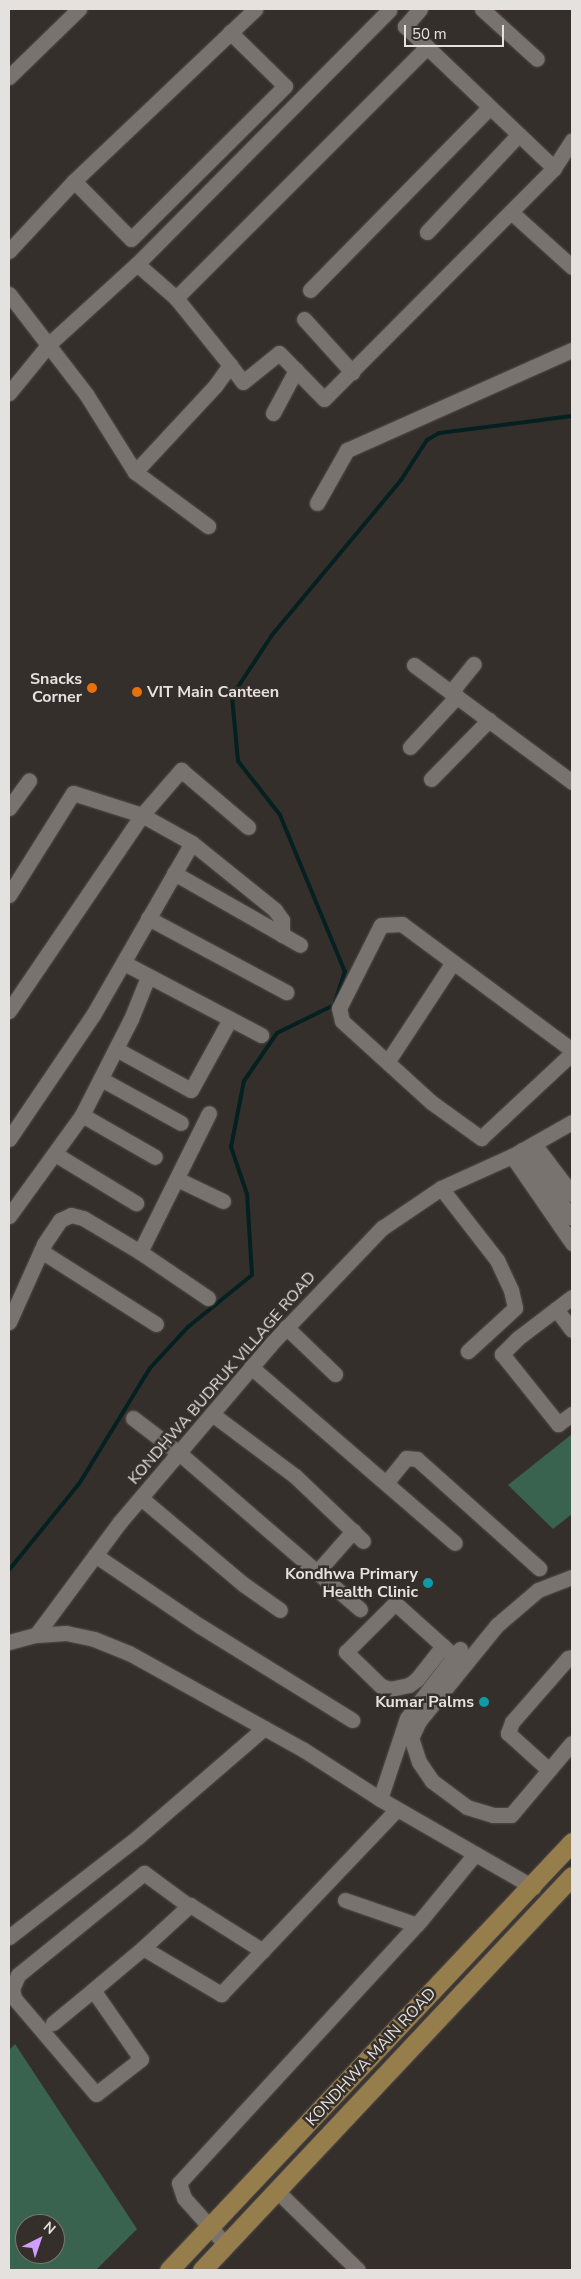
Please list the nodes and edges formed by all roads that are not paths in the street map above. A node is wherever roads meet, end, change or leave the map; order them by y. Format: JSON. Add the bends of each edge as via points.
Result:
{"nodes":[{"id":1,"x":79,"y":9,"type":"edge"},
{"id":2,"x":255,"y":9,"type":"edge"},
{"id":3,"x":389,"y":9,"type":"edge"},
{"id":4,"x":420,"y":9,"type":"edge"},
{"id":5,"x":482,"y":9,"type":"edge"},
{"id":6,"x":405,"y":26,"type":"junction"},
{"id":7,"x":230,"y":32,"type":"junction"},
{"id":8,"x":427,"y":47,"type":"junction"},
{"id":9,"x":537,"y":59,"type":"dead end"},
{"id":10,"x":9,"y":77,"type":"edge"},
{"id":11,"x":488,"y":108,"type":"junction"},
{"id":12,"x":518,"y":135,"type":"junction"},
{"id":13,"x":572,"y":140,"type":"edge"},
{"id":14,"x":554,"y":168,"type":"junction"},
{"id":15,"x":74,"y":181,"type":"junction"},
{"id":16,"x":511,"y":212,"type":"junction"},
{"id":17,"x":427,"y":232,"type":"dead end"},
{"id":18,"x":9,"y":251,"type":"edge"},
{"id":19,"x":137,"y":264,"type":"junction"},
{"id":20,"x":572,"y":267,"type":"edge"},
{"id":21,"x":310,"y":290,"type":"dead end"},
{"id":22,"x":9,"y":294,"type":"edge"},
{"id":23,"x":176,"y":298,"type":"junction"},
{"id":24,"x":304,"y":319,"type":"dead end"},
{"id":25,"x":48,"y":344,"type":"junction"},
{"id":26,"x":572,"y":350,"type":"edge"},
{"id":27,"x":230,"y":365,"type":"junction"},
{"id":28,"x":296,"y":370,"type":"junction"},
{"id":29,"x":352,"y":372,"type":"junction"},
{"id":30,"x":9,"y":393,"type":"edge"},
{"id":31,"x":273,"y":413,"type":"dead end"},
{"id":32,"x":135,"y":472,"type":"junction"},
{"id":33,"x":317,"y":503,"type":"dead end"},
{"id":34,"x":208,"y":526,"type":"dead end"},
{"id":35,"x":474,"y":664,"type":"dead end"},
{"id":36,"x":414,"y":665,"type":"dead end"},
{"id":37,"x":454,"y":694,"type":"junction"},
{"id":38,"x":489,"y":720,"type":"junction"},
{"id":39,"x":410,"y":747,"type":"dead end"},
{"id":40,"x":431,"y":779,"type":"dead end"},
{"id":41,"x":29,"y":780,"type":"dead end"},
{"id":42,"x":572,"y":782,"type":"edge"},
{"id":43,"x":9,"y":808,"type":"edge"},
{"id":44,"x":142,"y":815,"type":"junction"},
{"id":45,"x":248,"y":827,"type":"dead end"},
{"id":46,"x":192,"y":843,"type":"junction"},
{"id":47,"x":174,"y":873,"type":"junction"},
{"id":48,"x":9,"y":895,"type":"edge"},
{"id":49,"x":148,"y":918,"type":"junction"},
{"id":50,"x":282,"y":935,"type":"junction"},
{"id":51,"x":300,"y":945,"type":"dead end"},
{"id":52,"x":453,"y":962,"type":"junction"},
{"id":53,"x":124,"y":963,"type":"junction"},
{"id":54,"x":148,"y":976,"type":"junction"},
{"id":55,"x":286,"y":992,"type":"dead end"},
{"id":56,"x":9,"y":1011,"type":"edge"},
{"id":57,"x":230,"y":1019,"type":"junction"},
{"id":58,"x":261,"y":1035,"type":"dead end"},
{"id":59,"x":116,"y":1049,"type":"junction"},
{"id":60,"x":572,"y":1052,"type":"edge"},
{"id":61,"x":388,"y":1061,"type":"junction"},
{"id":62,"x":101,"y":1078,"type":"junction"},
{"id":63,"x":209,"y":1113,"type":"dead end"},
{"id":64,"x":82,"y":1115,"type":"junction"},
{"id":65,"x":572,"y":1122,"type":"edge"},
{"id":66,"x":181,"y":1123,"type":"dead end"},
{"id":67,"x":9,"y":1138,"type":"edge"},
{"id":68,"x":523,"y":1150,"type":"junction"},
{"id":69,"x":55,"y":1154,"type":"junction"},
{"id":70,"x":155,"y":1157,"type":"dead end"},
{"id":71,"x":177,"y":1179,"type":"junction"},
{"id":72,"x":441,"y":1188,"type":"junction"},
{"id":73,"x":572,"y":1194,"type":"edge"},
{"id":74,"x":222,"y":1201,"type":"dead end"},
{"id":75,"x":136,"y":1203,"type":"dead end"},
{"id":76,"x":9,"y":1216,"type":"edge"},
{"id":77,"x":572,"y":1218,"type":"edge"},
{"id":78,"x":572,"y":1243,"type":"edge"},
{"id":79,"x":41,"y":1251,"type":"junction"},
{"id":80,"x":140,"y":1252,"type":"junction"},
{"id":81,"x":572,"y":1297,"type":"edge"},
{"id":82,"x":208,"y":1298,"type":"dead end"},
{"id":83,"x":556,"y":1310,"type":"junction"},
{"id":84,"x":9,"y":1322,"type":"edge"},
{"id":85,"x":156,"y":1324,"type":"dead end"},
{"id":86,"x":286,"y":1327,"type":"junction"},
{"id":87,"x":572,"y":1330,"type":"edge"},
{"id":88,"x":468,"y":1351,"type":"dead end"},
{"id":89,"x":251,"y":1368,"type":"junction"},
{"id":90,"x":335,"y":1374,"type":"dead end"},
{"id":91,"x":212,"y":1414,"type":"junction"},
{"id":92,"x":572,"y":1414,"type":"edge"},
{"id":93,"x":133,"y":1418,"type":"dead end"},
{"id":94,"x":180,"y":1453,"type":"junction"},
{"id":95,"x":386,"y":1483,"type":"junction"},
{"id":96,"x":142,"y":1498,"type":"junction"},
{"id":97,"x":455,"y":1543,"type":"dead end"},
{"id":98,"x":95,"y":1555,"type":"junction"},
{"id":99,"x":538,"y":1568,"type":"dead end"},
{"id":100,"x":317,"y":1572,"type":"junction"},
{"id":101,"x":572,"y":1577,"type":"edge"},
{"id":102,"x":280,"y":1610,"type":"dead end"},
{"id":103,"x":360,"y":1610,"type":"dead end"},
{"id":104,"x":36,"y":1635,"type":"junction"},
{"id":105,"x":9,"y":1642,"type":"edge"},
{"id":106,"x":453,"y":1650,"type":"junction"},
{"id":107,"x":572,"y":1657,"type":"edge"},
{"id":108,"x":352,"y":1720,"type":"dead end"},
{"id":109,"x":264,"y":1728,"type":"junction"},
{"id":110,"x":572,"y":1742,"type":"edge"},
{"id":111,"x":549,"y":1770,"type":"junction"},
{"id":112,"x":380,"y":1799,"type":"junction"},
{"id":113,"x":397,"y":1809,"type":"junction"},
{"id":114,"x":569,"y":1852,"type":"edge"},
{"id":115,"x":475,"y":1854,"type":"junction"},
{"id":116,"x":572,"y":1876,"type":"edge"},
{"id":117,"x":533,"y":1887,"type":"junction"},
{"id":118,"x":345,"y":1900,"type":"dead end"},
{"id":119,"x":189,"y":1906,"type":"junction"},
{"id":120,"x":417,"y":1925,"type":"junction"},
{"id":121,"x":9,"y":1937,"type":"edge"},
{"id":122,"x":143,"y":1948,"type":"junction"},
{"id":123,"x":263,"y":1951,"type":"junction"},
{"id":124,"x":93,"y":1990,"type":"junction"},
{"id":125,"x":53,"y":2023,"type":"dead end"},
{"id":126,"x":277,"y":2191,"type":"junction"},
{"id":127,"x":209,"y":2228,"type":"junction"},
{"id":128,"x":226,"y":2245,"type":"junction"},
{"id":129,"x":169,"y":2270,"type":"edge"},
{"id":130,"x":202,"y":2270,"type":"edge"},
{"id":131,"x":358,"y":2270,"type":"edge"}],
"edges":[{"from":1,"to":10,"type":"street"},
{"from":2,"to":7,"type":"street"},
{"from":3,"to":6,"type":"street"},
{"from":3,"to":19,"type":"street"},
{"from":4,"to":6,"type":"street"},
{"from":5,"to":9,"type":"street"},
{"from":6,"to":8,"type":"street"},
{"from":7,"to":15,"type":"street"},
{"from":7,"to":15,"type":"street","via":[[284,86],[131,239]]},
{"from":8,"to":11,"type":"street"},
{"from":8,"to":23,"type":"street"},
{"from":11,"to":12,"type":"street"},
{"from":11,"to":21,"type":"street"},
{"from":12,"to":14,"type":"street"},
{"from":12,"to":17,"type":"street"},
{"from":13,"to":14,"type":"street"},
{"from":14,"to":16,"type":"street"},
{"from":15,"to":18,"type":"street"},
{"from":16,"to":20,"type":"street"},
{"from":16,"to":29,"type":"street"},
{"from":19,"to":23,"type":"street"},
{"from":19,"to":25,"type":"street"},
{"from":22,"to":25,"type":"street"},
{"from":23,"to":27,"type":"street"},
{"from":24,"to":29,"type":"street"},
{"from":25,"to":30,"type":"street"},
{"from":25,"to":32,"type":"street","via":[[86,394]]},
{"from":26,"to":33,"type":"street","via":[[347,450]]},
{"from":27,"to":28,"type":"street","via":[[243,382],[279,353]]},
{"from":27,"to":32,"type":"street","via":[[215,386]]},
{"from":28,"to":29,"type":"street","via":[[324,399]]},
{"from":28,"to":31,"type":"street"},
{"from":32,"to":34,"type":"street"},
{"from":35,"to":37,"type":"street"},
{"from":36,"to":37,"type":"street"},
{"from":37,"to":38,"type":"street"},
{"from":37,"to":39,"type":"street"},
{"from":38,"to":40,"type":"street"},
{"from":38,"to":42,"type":"street"},
{"from":41,"to":43,"type":"street"},
{"from":44,"to":45,"type":"street","via":[[181,770]]},
{"from":44,"to":46,"type":"street"},
{"from":44,"to":48,"type":"street","via":[[73,793]]},
{"from":44,"to":56,"type":"street"},
{"from":46,"to":47,"type":"street"},
{"from":46,"to":50,"type":"street","via":[[275,910],[282,920]]},
{"from":47,"to":49,"type":"street"},
{"from":47,"to":50,"type":"street"},
{"from":49,"to":53,"type":"street"},
{"from":49,"to":55,"type":"street"},
{"from":50,"to":51,"type":"street"},
{"from":52,"to":60,"type":"street"},
{"from":52,"to":61,"type":"street"},
{"from":52,"to":61,"type":"street","via":[[402,924],[381,925],[339,1008],[342,1020]]},
{"from":53,"to":54,"type":"street"},
{"from":53,"to":67,"type":"street"},
{"from":54,"to":57,"type":"street"},
{"from":54,"to":59,"type":"street"},
{"from":57,"to":58,"type":"street"},
{"from":57,"to":59,"type":"street","via":[[191,1090]]},
{"from":59,"to":62,"type":"street"},
{"from":60,"to":61,"type":"street","via":[[481,1138],[431,1102]]},
{"from":62,"to":64,"type":"street"},
{"from":62,"to":66,"type":"street"},
{"from":63,"to":71,"type":"street"},
{"from":64,"to":69,"type":"street"},
{"from":64,"to":70,"type":"street"},
{"from":65,"to":68,"type":"street","name":"KONDHWA BUDRUK VILLAGE ROAD"},
{"from":68,"to":72,"type":"street","name":"KONDHWA BUDRUK VILLAGE ROAD"},
{"from":68,"to":73,"type":"street"},
{"from":68,"to":77,"type":"street"},
{"from":68,"to":78,"type":"street"},
{"from":69,"to":75,"type":"street"},
{"from":69,"to":76,"type":"street"},
{"from":71,"to":74,"type":"street"},
{"from":71,"to":80,"type":"street"},
{"from":72,"to":86,"type":"street","name":"KONDHWA BUDRUK VILLAGE ROAD","via":[[382,1228]]},
{"from":72,"to":88,"type":"street","via":[[497,1260],[516,1308]]},
{"from":79,"to":80,"type":"street","via":[[60,1220],[70,1215],[84,1218]]},
{"from":79,"to":84,"type":"street"},
{"from":79,"to":85,"type":"street"},
{"from":80,"to":82,"type":"street"},
{"from":81,"to":83,"type":"street"},
{"from":83,"to":87,"type":"street"},
{"from":83,"to":92,"type":"street","via":[[502,1354],[558,1424]]},
{"from":86,"to":89,"type":"street","name":"KONDHWA BUDRUK VILLAGE ROAD"},
{"from":86,"to":90,"type":"street"},
{"from":89,"to":91,"type":"street","name":"KONDHWA BUDRUK VILLAGE ROAD"},
{"from":89,"to":95,"type":"street"},
{"from":91,"to":94,"type":"street","name":"KONDHWA BUDRUK VILLAGE ROAD"},
{"from":91,"to":100,"type":"street","via":[[295,1476],[358,1536]]},
{"from":93,"to":94,"type":"street"},
{"from":94,"to":96,"type":"street","name":"KONDHWA BUDRUK VILLAGE ROAD"},
{"from":94,"to":100,"type":"street"},
{"from":95,"to":97,"type":"street"},
{"from":95,"to":99,"type":"street","via":[[406,1458],[417,1458]]},
{"from":96,"to":98,"type":"street","name":"KONDHWA BUDRUK VILLAGE ROAD"},
{"from":96,"to":102,"type":"street","via":[[243,1584]]},
{"from":98,"to":104,"type":"street","name":"KONDHWA BUDRUK VILLAGE ROAD"},
{"from":98,"to":108,"type":"street","via":[[200,1626]]},
{"from":100,"to":103,"type":"street"},
{"from":101,"to":111,"type":"street","via":[[538,1590],[497,1624],[419,1721],[411,1738],[419,1762],[432,1781],[467,1807],[493,1815],[511,1815]]},
{"from":104,"to":105,"type":"street"},
{"from":104,"to":109,"type":"street","via":[[66,1633],[94,1638],[174,1676]]},
{"from":106,"to":106,"type":"street","via":[[395,1602],[346,1652],[381,1686],[390,1689],[408,1685]]},
{"from":106,"to":112,"type":"street","via":[[407,1718]]},
{"from":107,"to":111,"type":"street","via":[[508,1727],[511,1736]]},
{"from":109,"to":112,"type":"street"},
{"from":109,"to":121,"type":"street","via":[[138,1836]]},
{"from":110,"to":111,"type":"street"},
{"from":112,"to":113,"type":"street"},
{"from":113,"to":115,"type":"street"},
{"from":113,"to":123,"type":"street"},
{"from":114,"to":117,"type":"main road","name":"KONDHWA MAIN ROAD"},
{"from":115,"to":117,"type":"street"},
{"from":115,"to":120,"type":"street"},
{"from":116,"to":126,"type":"main road","name":"KONDHWA MAIN ROAD"},
{"from":117,"to":127,"type":"main road","name":"KONDHWA MAIN ROAD"},
{"from":118,"to":120,"type":"street"},
{"from":119,"to":122,"type":"street"},
{"from":119,"to":123,"type":"street"},
{"from":119,"to":124,"type":"street","via":[[144,1873],[18,1975],[12,1989],[14,1998],[96,2094],[141,2059]]},
{"from":120,"to":127,"type":"street","via":[[179,2183],[184,2198]]},
{"from":122,"to":123,"type":"street","via":[[221,1994]]},
{"from":122,"to":124,"type":"street"},
{"from":124,"to":125,"type":"street"},
{"from":126,"to":128,"type":"main road","name":"KONDHWA MAIN ROAD"},
{"from":126,"to":131,"type":"street"},
{"from":127,"to":128,"type":"street"},
{"from":127,"to":129,"type":"main road","name":"KONDHWA MAIN ROAD"},
{"from":128,"to":130,"type":"main road","name":"KONDHWA MAIN ROAD"}]}
